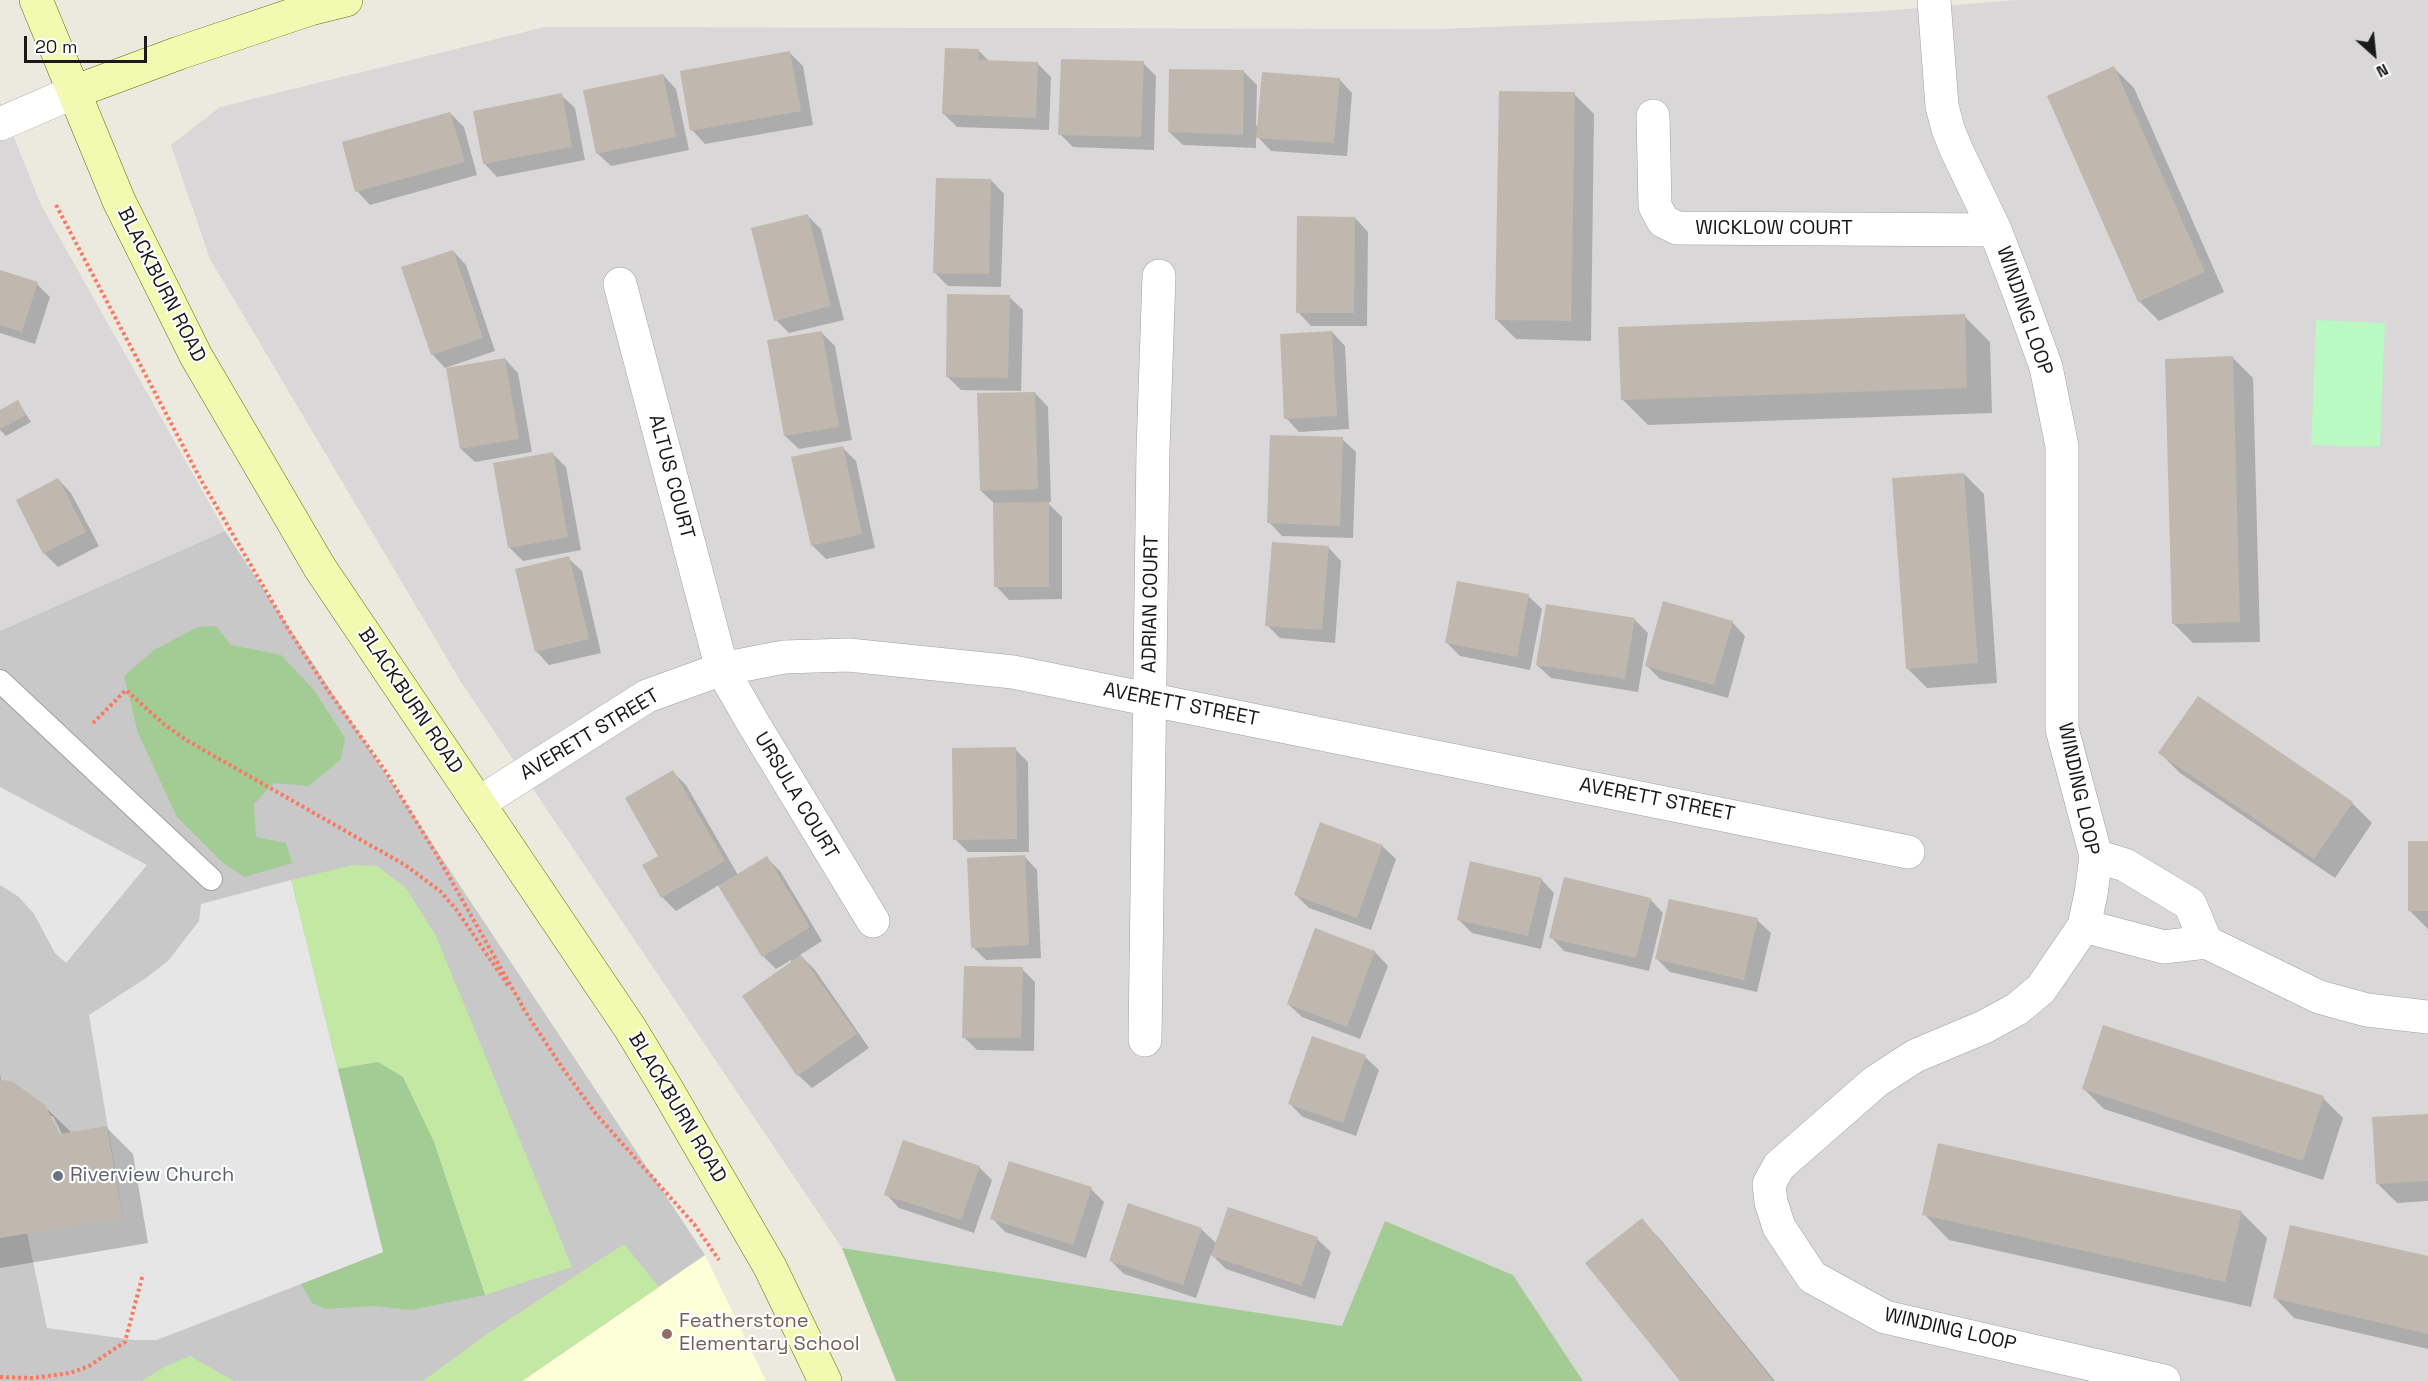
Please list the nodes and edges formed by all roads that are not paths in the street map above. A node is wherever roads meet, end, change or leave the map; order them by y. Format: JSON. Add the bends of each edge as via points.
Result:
{"nodes":[{"id":1,"x":36,"y":0,"type":"edge"},
{"id":2,"x":346,"y":0,"type":"edge"},
{"id":3,"x":1934,"y":0,"type":"edge"},
{"id":4,"x":74,"y":92,"type":"junction"},
{"id":5,"x":1653,"y":116,"type":"dead end"},
{"id":6,"x":0,"y":124,"type":"edge"},
{"id":7,"x":1995,"y":230,"type":"junction"},
{"id":8,"x":1159,"y":276,"type":"dead end"},
{"id":9,"x":620,"y":284,"type":"dead end"},
{"id":10,"x":722,"y":669,"type":"junction"},
{"id":11,"x":0,"y":681,"type":"edge"},
{"id":12,"x":1149,"y":699,"type":"junction"},
{"id":13,"x":479,"y":803,"type":"junction"},
{"id":14,"x":1908,"y":852,"type":"dead end"},
{"id":15,"x":2096,"y":855,"type":"junction"},
{"id":16,"x":211,"y":879,"type":"dead end"},
{"id":17,"x":873,"y":921,"type":"dead end"},
{"id":18,"x":2084,"y":926,"type":"junction"},
{"id":19,"x":2206,"y":942,"type":"junction"},
{"id":20,"x":2428,"y":1017,"type":"edge"},
{"id":21,"x":1145,"y":1040,"type":"dead end"},
{"id":22,"x":825,"y":1381,"type":"edge"},
{"id":23,"x":2164,"y":1381,"type":"edge"}],
"edges":[{"from":1,"to":4,"type":"street","name":"BLACKBURN ROAD"},
{"from":2,"to":4,"type":"street","via":[[179,52]]},
{"from":3,"to":7,"type":"street","name":"WINDING LOOP","via":[[1942,106],[1948,129]]},
{"from":4,"to":6,"type":"street"},
{"from":4,"to":13,"type":"street","name":"BLACKBURN ROAD","via":[[119,201],[196,356],[320,568]]},
{"from":5,"to":7,"type":"street","name":"WICKLOW COURT","via":[[1655,206],[1663,221],[1677,228]]},
{"from":7,"to":15,"type":"street","name":"WINDING LOOP","via":[[2046,367],[2062,446],[2062,729]]},
{"from":8,"to":12,"type":"street","name":"ADRIAN COURT"},
{"from":9,"to":10,"type":"street","name":"ALTUS COURT"},
{"from":10,"to":12,"type":"street","name":"AVERETT STREET","via":[[784,657],[849,655],[1013,672]]},
{"from":10,"to":13,"type":"street","name":"AVERETT STREET","via":[[647,696]]},
{"from":10,"to":17,"type":"street","name":"URSULA COURT"},
{"from":11,"to":16,"type":"lane"},
{"from":12,"to":14,"type":"street","name":"AVERETT STREET"},
{"from":12,"to":21,"type":"street","name":"ADRIAN COURT"},
{"from":13,"to":22,"type":"street","name":"BLACKBURN ROAD","via":[[671,1096],[770,1267]]},
{"from":15,"to":18,"type":"street","name":"WINDING LOOP"},
{"from":15,"to":19,"type":"street","via":[[2125,865],[2190,904]]},
{"from":18,"to":19,"type":"street","via":[[2164,947]]},
{"from":18,"to":23,"type":"street","name":"WINDING LOOP","via":[[2041,989],[2017,1009],[1914,1056],[1875,1082],[1779,1166],[1769,1184],[1771,1202],[1779,1227],[1812,1277],[1885,1317]]},
{"from":19,"to":20,"type":"street","via":[[2319,997],[2367,1010]]}]}
